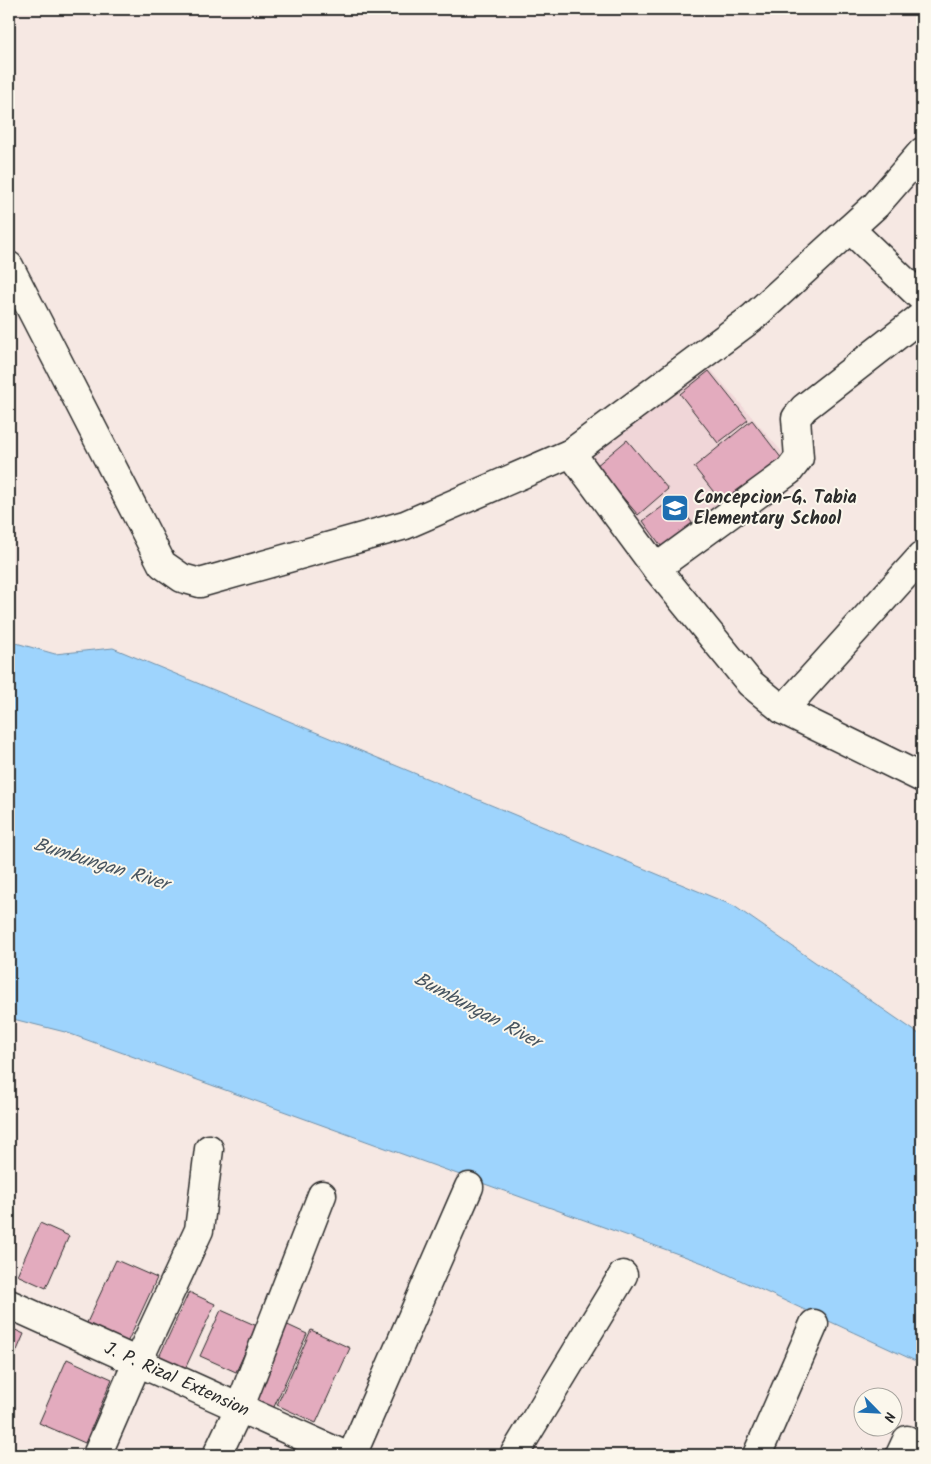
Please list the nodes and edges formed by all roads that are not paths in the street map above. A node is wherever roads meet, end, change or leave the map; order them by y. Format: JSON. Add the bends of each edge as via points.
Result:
{"nodes":[{"id":1,"x":922,"y":152,"type":"edge"},
{"id":2,"x":850,"y":229,"type":"junction"},
{"id":3,"x":9,"y":266,"type":"edge"},
{"id":4,"x":922,"y":298,"type":"edge"},
{"id":5,"x":922,"y":316,"type":"edge"},
{"id":6,"x":571,"y":453,"type":"junction"},
{"id":7,"x":922,"y":556,"type":"edge"},
{"id":8,"x":656,"y":568,"type":"junction"},
{"id":9,"x":783,"y":710,"type":"junction"},
{"id":10,"x":922,"y":778,"type":"edge"},
{"id":11,"x":209,"y":1149,"type":"dead end"},
{"id":12,"x":469,"y":1187,"type":"dead end"},
{"id":13,"x":322,"y":1195,"type":"dead end"},
{"id":14,"x":623,"y":1275,"type":"dead end"},
{"id":15,"x":9,"y":1304,"type":"edge"},
{"id":16,"x":814,"y":1324,"type":"dead end"},
{"id":17,"x":136,"y":1363,"type":"junction"},
{"id":18,"x":239,"y":1409,"type":"junction"},
{"id":19,"x":97,"y":1455,"type":"edge"},
{"id":20,"x":217,"y":1455,"type":"edge"},
{"id":21,"x":344,"y":1455,"type":"edge"},
{"id":22,"x":352,"y":1455,"type":"edge"},
{"id":23,"x":514,"y":1455,"type":"edge"},
{"id":24,"x":757,"y":1455,"type":"edge"}],
"edges":[{"from":1,"to":2,"type":"street","via":[[876,205]]},
{"from":2,"to":4,"type":"street"},
{"from":2,"to":6,"type":"street","via":[[752,318]]},
{"from":3,"to":6,"type":"street","via":[[162,564],[182,578],[200,583],[405,525]]},
{"from":5,"to":8,"type":"street","via":[[804,408],[796,418],[799,458],[789,471]]},
{"from":6,"to":8,"type":"street"},
{"from":7,"to":9,"type":"street"},
{"from":8,"to":9,"type":"street","via":[[750,683]]},
{"from":9,"to":10,"type":"street"},
{"from":11,"to":17,"type":"street","via":[[199,1230]]},
{"from":12,"to":22,"type":"street"},
{"from":13,"to":18,"type":"street"},
{"from":14,"to":23,"type":"street"},
{"from":15,"to":17,"type":"street","name":"J. P. Rizal Extension"},
{"from":16,"to":24,"type":"street"},
{"from":17,"to":18,"type":"street","name":"J. P. Rizal Extension"},
{"from":17,"to":19,"type":"street"},
{"from":18,"to":20,"type":"street"},
{"from":18,"to":21,"type":"street","name":"J. P. Rizal Extension"}]}
